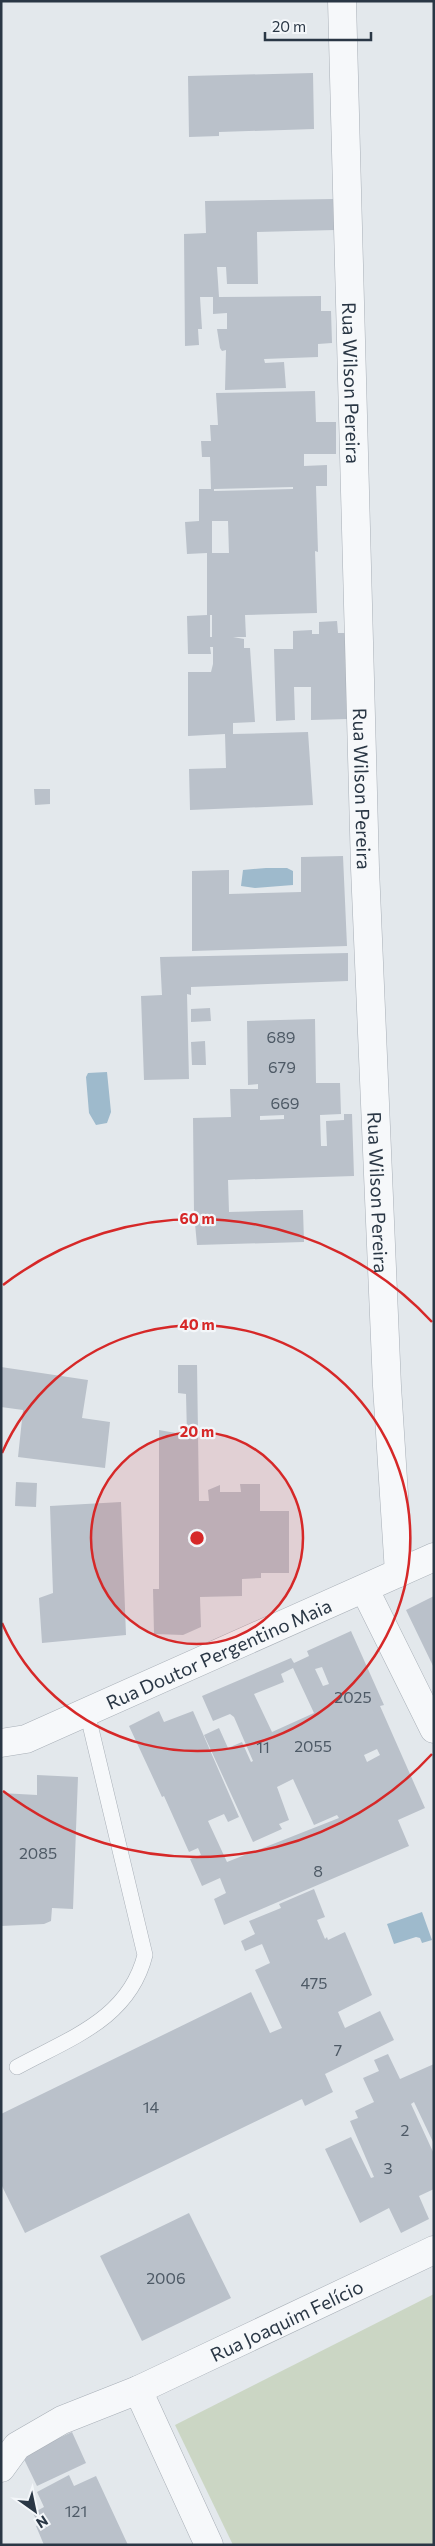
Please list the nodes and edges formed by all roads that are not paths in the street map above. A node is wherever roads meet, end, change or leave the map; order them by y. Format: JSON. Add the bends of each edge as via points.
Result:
{"nodes":[{"id":1,"x":342,"y":1,"type":"edge"},
{"id":2,"x":434,"y":1557,"type":"edge"},
{"id":3,"x":399,"y":1573,"type":"junction"},
{"id":4,"x":365,"y":1590,"type":"junction"},
{"id":5,"x":87,"y":1712,"type":"junction"},
{"id":6,"x":434,"y":1728,"type":"edge"},
{"id":7,"x":1,"y":1743,"type":"edge"},
{"id":8,"x":17,"y":2067,"type":"dead end"},
{"id":9,"x":434,"y":2250,"type":"edge"},
{"id":10,"x":138,"y":2390,"type":"junction"},
{"id":11,"x":1,"y":2468,"type":"edge"},
{"id":12,"x":209,"y":2545,"type":"edge"}],
"edges":[{"from":1,"to":3,"type":"street","name":"Rua Wilson Pereira","via":[[365,868],[387,1386]]},
{"from":2,"to":3,"type":"street","name":"Rua Doutor Pergentino Maia"},
{"from":3,"to":4,"type":"street","name":"Rua Doutor Pergentino Maia"},
{"from":4,"to":5,"type":"street","name":"Rua Doutor Pergentino Maia"},
{"from":4,"to":6,"type":"street"},
{"from":5,"to":7,"type":"street","name":"Rua Doutor Pergentino Maia","via":[[26,1739]]},
{"from":5,"to":8,"type":"lane","via":[[145,1955],[140,1976],[124,2001],[100,2021]]},
{"from":9,"to":10,"type":"street","name":"Rua Joaquim Felício"},
{"from":10,"to":11,"type":"street","name":"Rua Joaquim Felício","via":[[62,2420],[17,2446]]},
{"from":10,"to":12,"type":"street"}]}
